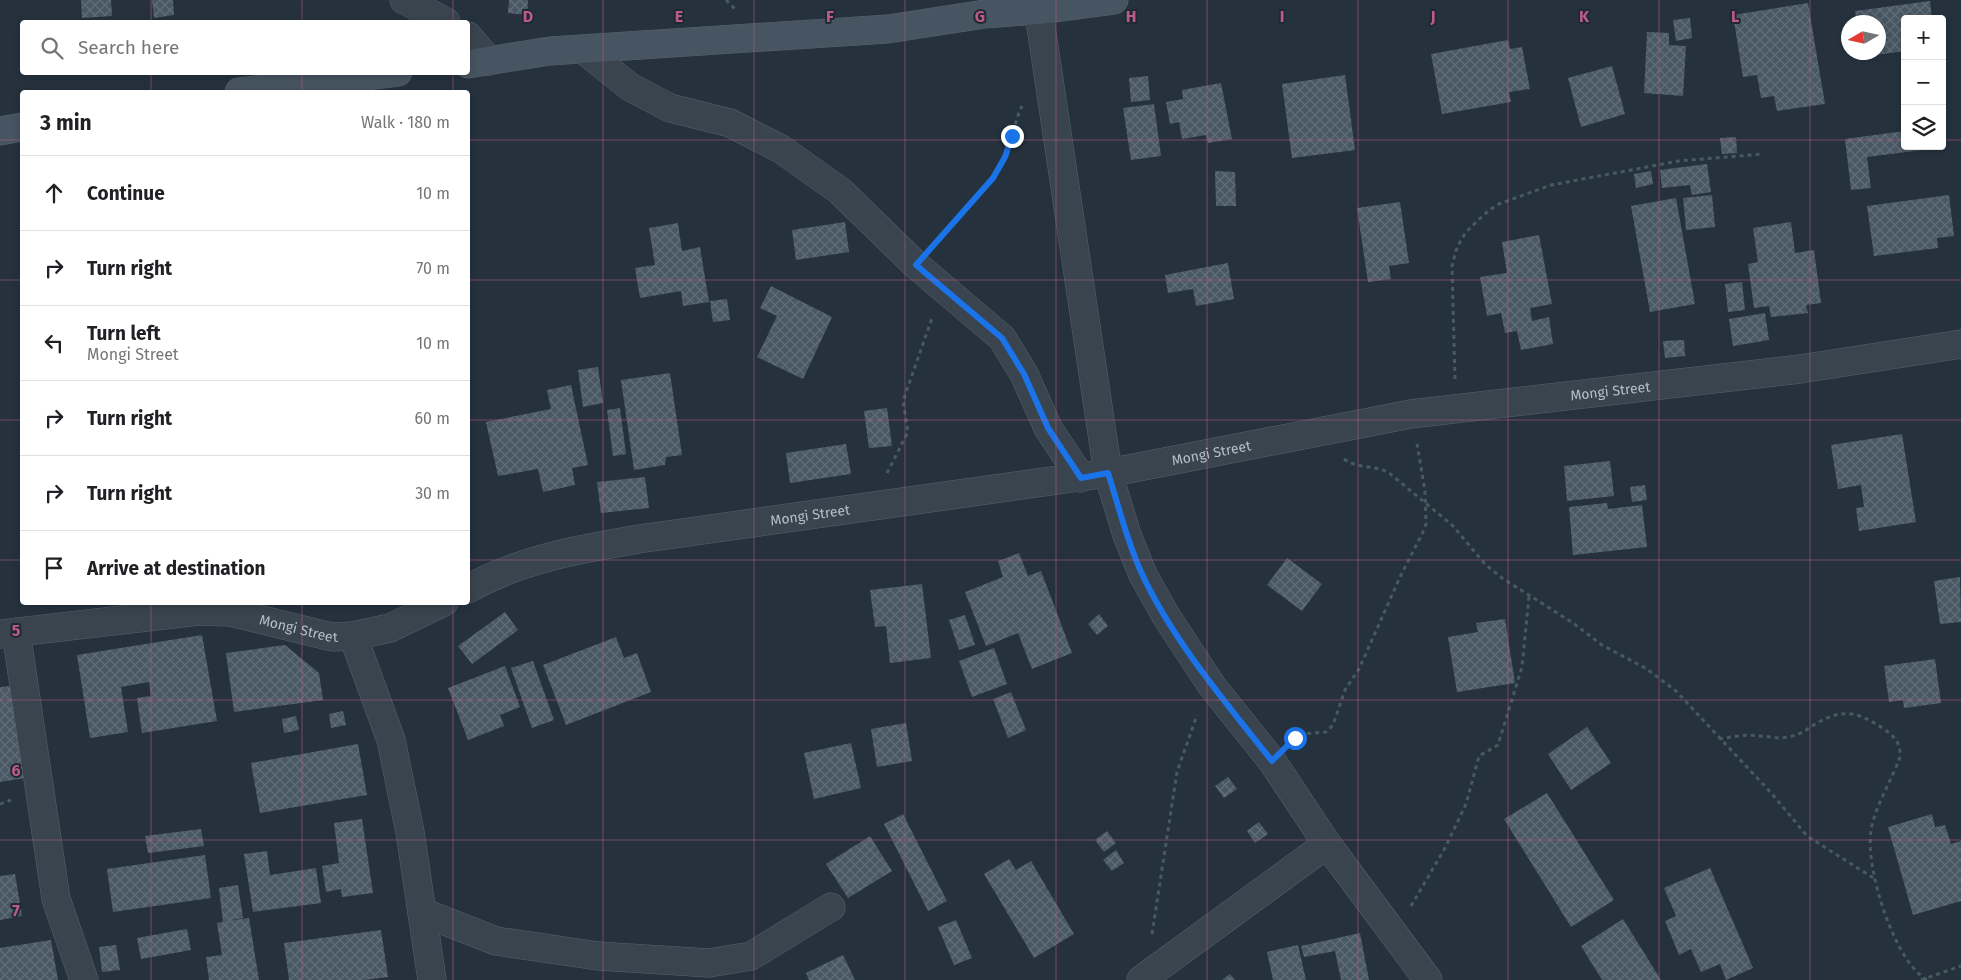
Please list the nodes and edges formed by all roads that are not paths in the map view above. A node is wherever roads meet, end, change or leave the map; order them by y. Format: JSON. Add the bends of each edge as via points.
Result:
{"nodes":[{"id":1,"x":404,"y":0,"type":"edge"},
{"id":2,"x":1114,"y":0,"type":"edge"},
{"id":3,"x":1038,"y":5,"type":"edge"},
{"id":4,"x":979,"y":7,"type":"edge"},
{"id":5,"x":442,"y":20,"type":"edge"},
{"id":6,"x":470,"y":41,"type":"edge"},
{"id":7,"x":584,"y":50,"type":"junction"},
{"id":8,"x":478,"y":62,"type":"edge"},
{"id":9,"x":374,"y":75,"type":"edge"},
{"id":10,"x":255,"y":90,"type":"edge"},
{"id":11,"x":20,"y":127,"type":"edge"},
{"id":12,"x":0,"y":131,"type":"edge"},
{"id":13,"x":1961,"y":344,"type":"edge"},
{"id":14,"x":1108,"y":473,"type":"junction"},
{"id":15,"x":1081,"y":478,"type":"junction"},
{"id":16,"x":470,"y":588,"type":"edge"},
{"id":17,"x":438,"y":605,"type":"edge"},
{"id":18,"x":8,"y":633,"type":"edge"},
{"id":19,"x":353,"y":636,"type":"junction"},
{"id":20,"x":1327,"y":844,"type":"junction"},
{"id":21,"x":832,"y":907,"type":"dead end"},
{"id":22,"x":422,"y":912,"type":"junction"},
{"id":23,"x":1143,"y":978,"type":"edge"},
{"id":24,"x":84,"y":980,"type":"edge"},
{"id":25,"x":432,"y":980,"type":"edge"},
{"id":26,"x":1428,"y":980,"type":"edge"}],
"edges":[{"from":1,"to":5,"type":"street"},
{"from":2,"to":3,"type":"street"},
{"from":3,"to":4,"type":"street"},
{"from":3,"to":14,"type":"street"},
{"from":4,"to":7,"type":"street","via":[[888,29]]},
{"from":6,"to":8,"type":"street"},
{"from":7,"to":8,"type":"street","via":[[550,51]]},
{"from":7,"to":15,"type":"street","via":[[630,87],[670,108],[730,123],[782,149],[840,191],[916,265],[990,327],[1013,352],[1048,428]]},
{"from":9,"to":10,"type":"street"},
{"from":11,"to":12,"type":"street"},
{"from":13,"to":14,"type":"street","name":"Mongi Street","via":[[1800,369],[1411,414]]},
{"from":14,"to":15,"type":"street","name":"Mongi Street"},
{"from":14,"to":20,"type":"street","via":[[1143,575],[1166,616],[1212,686],[1272,761]]},
{"from":15,"to":16,"type":"street","name":"Mongi Street","via":[[565,551],[492,575]]},
{"from":17,"to":19,"type":"street","name":"Mongi Street","via":[[390,628]]},
{"from":18,"to":19,"type":"street","name":"Mongi Street","via":[[199,612],[230,612],[324,635]]},
{"from":18,"to":24,"type":"street","via":[[56,899]]},
{"from":19,"to":22,"type":"street","via":[[390,740],[410,832]]},
{"from":20,"to":23,"type":"street"},
{"from":20,"to":26,"type":"street"},
{"from":21,"to":22,"type":"street","via":[[750,956],[708,963],[598,956],[496,941]]},
{"from":22,"to":25,"type":"street"}]}
